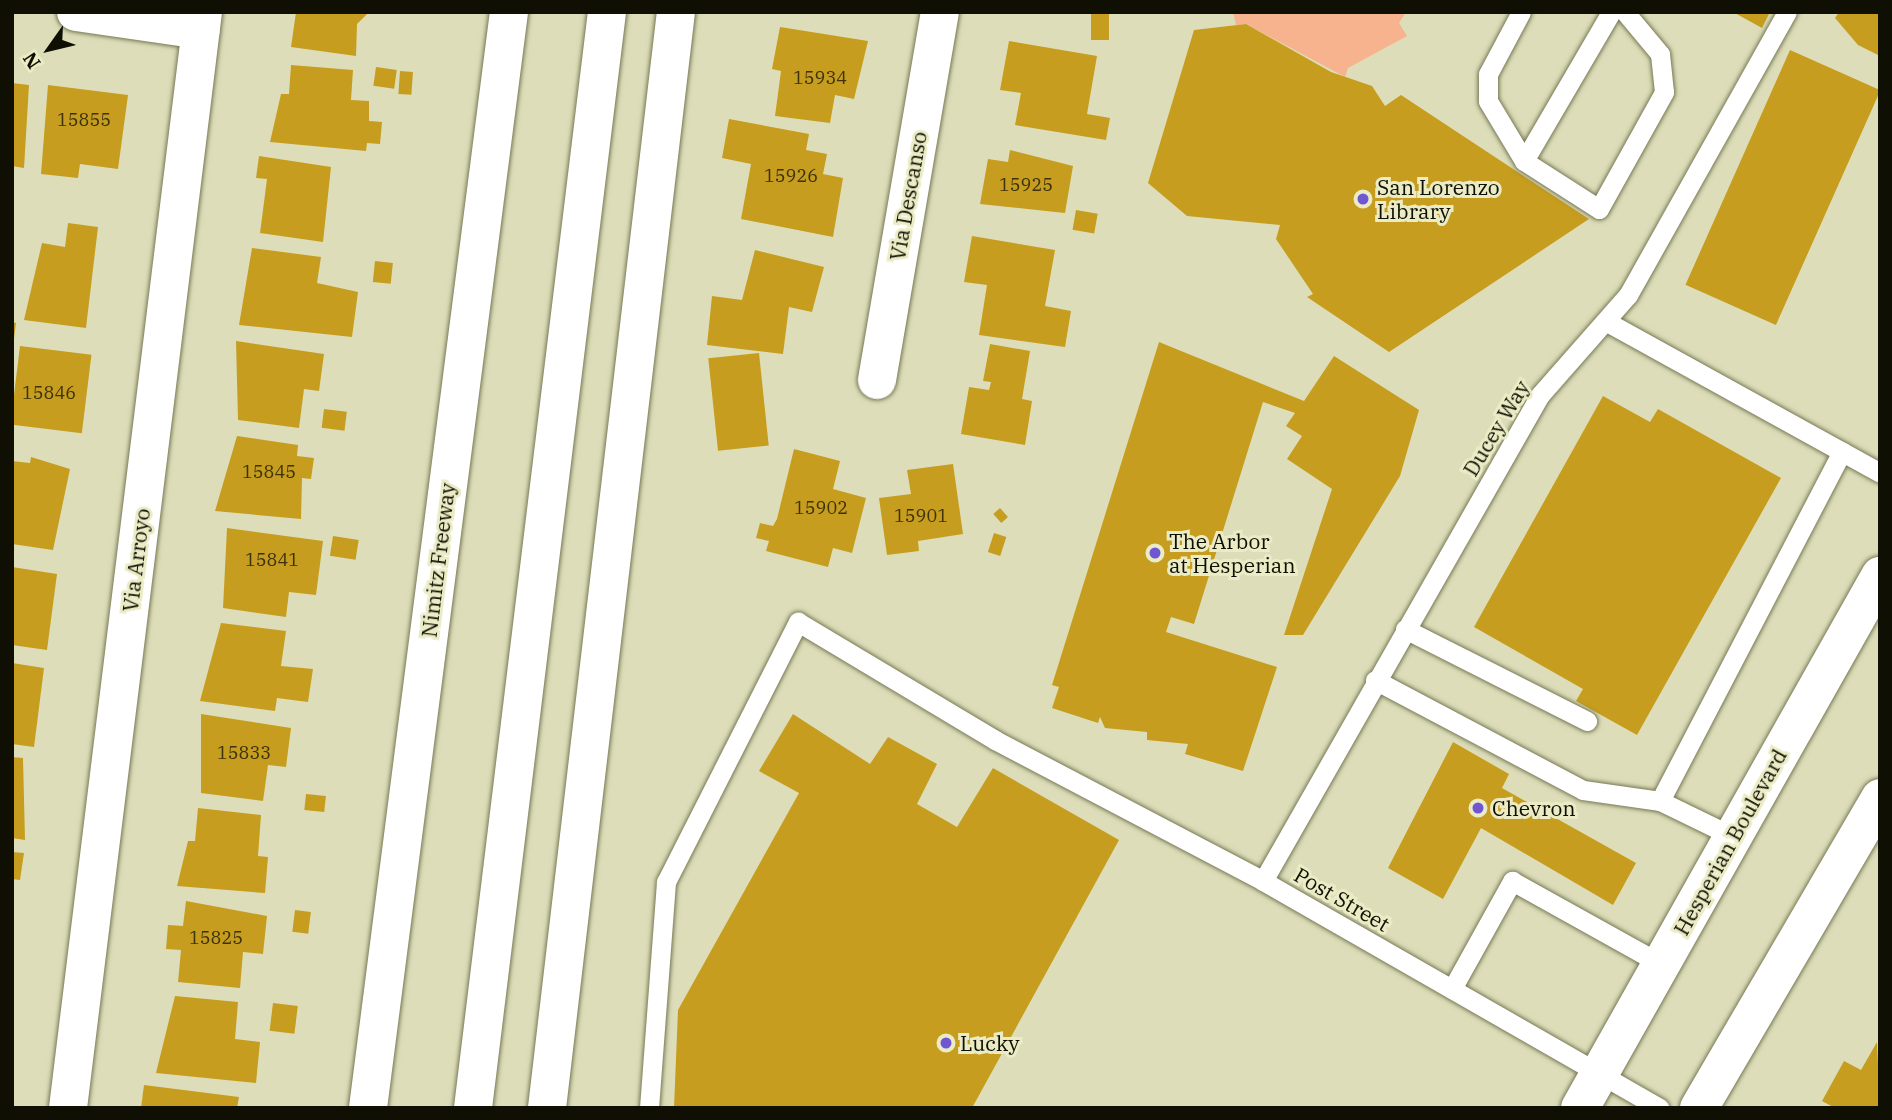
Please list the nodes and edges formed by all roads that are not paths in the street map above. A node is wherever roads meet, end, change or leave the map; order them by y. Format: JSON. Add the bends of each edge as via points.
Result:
{"nodes":[{"id":1,"x":76,"y":12,"type":"edge"},
{"id":2,"x":509,"y":12,"type":"edge"},
{"id":3,"x":607,"y":12,"type":"edge"},
{"id":4,"x":676,"y":12,"type":"edge"},
{"id":5,"x":940,"y":12,"type":"edge"},
{"id":6,"x":1521,"y":12,"type":"edge"},
{"id":7,"x":1611,"y":12,"type":"edge"},
{"id":8,"x":1625,"y":12,"type":"edge"},
{"id":9,"x":1787,"y":12,"type":"edge"},
{"id":10,"x":202,"y":21,"type":"edge"},
{"id":11,"x":1524,"y":161,"type":"junction"},
{"id":12,"x":1607,"y":322,"type":"junction"},
{"id":13,"x":877,"y":380,"type":"dead end"},
{"id":14,"x":1842,"y":452,"type":"junction"},
{"id":15,"x":1880,"y":472,"type":"edge"},
{"id":16,"x":1880,"y":576,"type":"edge"},
{"id":17,"x":1405,"y":629,"type":"junction"},
{"id":18,"x":1375,"y":680,"type":"junction"},
{"id":19,"x":1587,"y":721,"type":"dead end"},
{"id":20,"x":1880,"y":799,"type":"edge"},
{"id":21,"x":1660,"y":801,"type":"junction"},
{"id":22,"x":1732,"y":836,"type":"junction"},
{"id":23,"x":1263,"y":881,"type":"junction"},
{"id":24,"x":1661,"y":964,"type":"junction"},
{"id":25,"x":1452,"y":989,"type":"junction"},
{"id":26,"x":1600,"y":1073,"type":"junction"},
{"id":27,"x":549,"y":1103,"type":"edge"},
{"id":28,"x":68,"y":1108,"type":"edge"},
{"id":29,"x":368,"y":1108,"type":"edge"},
{"id":30,"x":473,"y":1108,"type":"edge"},
{"id":31,"x":649,"y":1108,"type":"edge"},
{"id":32,"x":1580,"y":1108,"type":"edge"},
{"id":33,"x":1660,"y":1108,"type":"edge"},
{"id":34,"x":1699,"y":1108,"type":"edge"}],
"edges":[{"from":1,"to":10,"type":"main road"},
{"from":2,"to":29,"type":"main road","name":"Nimitz Freeway"},
{"from":3,"to":30,"type":"main road"},
{"from":4,"to":27,"type":"main road"},
{"from":5,"to":13,"type":"main road","name":"Via Descanso"},
{"from":6,"to":11,"type":"lane","via":[[1488,74],[1488,100]]},
{"from":7,"to":11,"type":"lane"},
{"from":8,"to":11,"type":"lane","via":[[1660,54],[1664,92],[1599,209]]},
{"from":9,"to":12,"type":"lane","name":"Ducey Way","via":[[1646,267]]},
{"from":10,"to":28,"type":"main road","name":"Via Arroyo"},
{"from":12,"to":14,"type":"lane"},
{"from":12,"to":17,"type":"lane","name":"Ducey Way","via":[[1540,395]]},
{"from":14,"to":15,"type":"lane"},
{"from":14,"to":21,"type":"lane"},
{"from":16,"to":22,"type":"main road","name":"Hesperian Boulevard"},
{"from":17,"to":18,"type":"lane","name":"Ducey Way"},
{"from":17,"to":19,"type":"lane"},
{"from":18,"to":21,"type":"lane","via":[[1583,790]]},
{"from":18,"to":23,"type":"lane","name":"Ducey Way"},
{"from":20,"to":34,"type":"main road"},
{"from":21,"to":22,"type":"lane"},
{"from":22,"to":24,"type":"main road","name":"Hesperian Boulevard"},
{"from":23,"to":25,"type":"lane","name":"Post Street"},
{"from":23,"to":31,"type":"lane","name":"Post Street","via":[[995,740],[798,622],[666,882]]},
{"from":24,"to":25,"type":"lane","via":[[1512,881]]},
{"from":24,"to":26,"type":"main road","name":"Hesperian Boulevard"},
{"from":25,"to":26,"type":"lane","name":"Post Street"},
{"from":26,"to":32,"type":"main road","name":"Hesperian Boulevard"},
{"from":26,"to":33,"type":"lane","name":"Post Street"}]}
